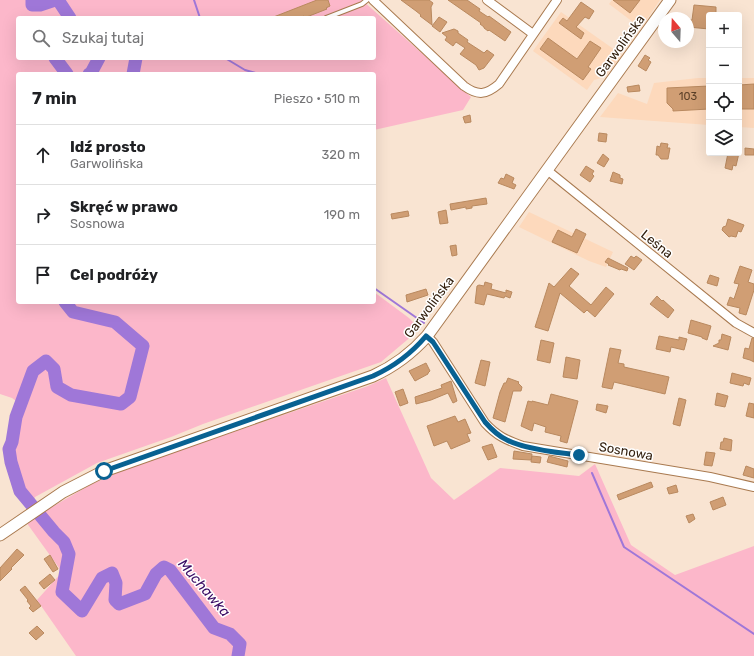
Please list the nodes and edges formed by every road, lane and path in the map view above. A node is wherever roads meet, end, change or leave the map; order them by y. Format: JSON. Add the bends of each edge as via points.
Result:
{"nodes":[{"id":1,"x":367,"y":0,"type":"edge"},
{"id":2,"x":373,"y":0,"type":"edge"},
{"id":3,"x":487,"y":0,"type":"edge"},
{"id":4,"x":557,"y":0,"type":"edge"},
{"id":5,"x":670,"y":0,"type":"edge"},
{"id":6,"x":331,"y":16,"type":"edge"},
{"id":7,"x":533,"y":34,"type":"junction"},
{"id":8,"x":547,"y":170,"type":"junction"},
{"id":9,"x":754,"y":333,"type":"edge"},
{"id":10,"x":426,"y":336,"type":"junction"},
{"id":11,"x":754,"y":487,"type":"edge"},
{"id":12,"x":0,"y":535,"type":"edge"}],
"edges":[{"from":1,"to":6,"type":"lane"},
{"from":2,"to":7,"type":"street","via":[[471,91],[483,93],[492,90]]},
{"from":3,"to":7,"type":"street"},
{"from":4,"to":7,"type":"street"},
{"from":5,"to":8,"type":"main road","name":"Garwolińska"},
{"from":8,"to":9,"type":"street","name":"Leśna","via":[[736,323]]},
{"from":8,"to":10,"type":"main road","name":"Garwolińska"},
{"from":10,"to":11,"type":"street","name":"Sosnowa","via":[[433,342],[485,422],[494,433],[508,441],[523,446]]},
{"from":10,"to":12,"type":"main road","name":"Garwolińska","via":[[415,350],[401,361],[373,376],[111,468],[50,500]]}]}
